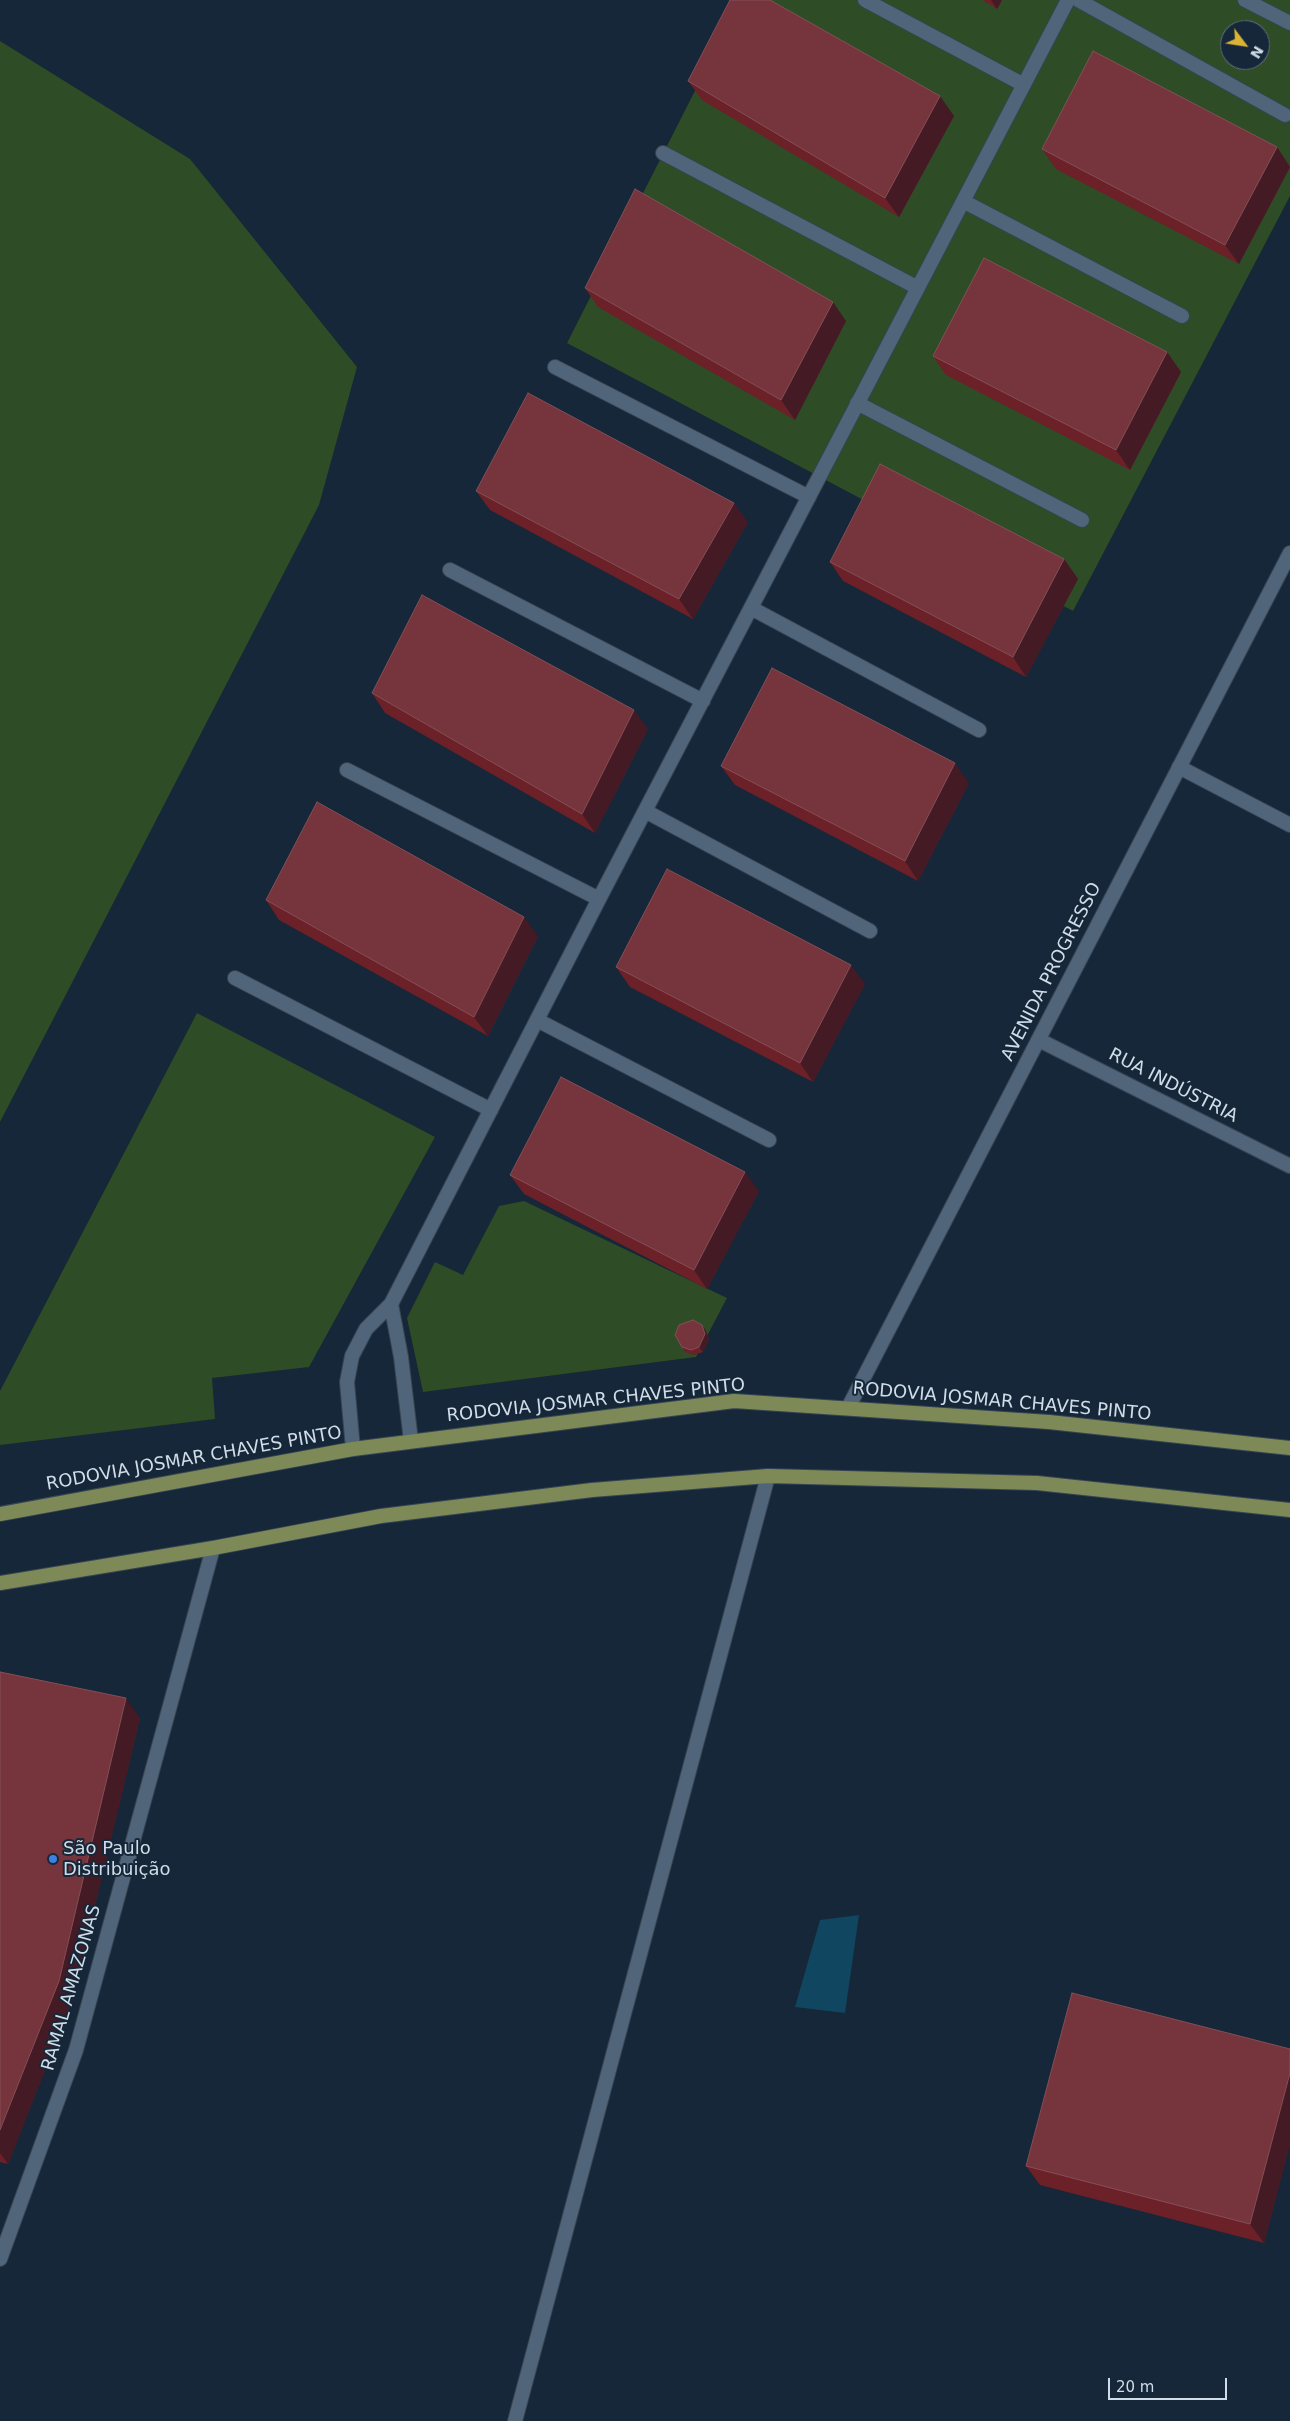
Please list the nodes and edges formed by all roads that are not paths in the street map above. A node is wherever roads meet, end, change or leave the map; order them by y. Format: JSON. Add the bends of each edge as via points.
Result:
{"nodes":[{"id":1,"x":865,"y":0,"type":"edge"},
{"id":2,"x":1068,"y":0,"type":"edge"},
{"id":3,"x":1078,"y":0,"type":"edge"},
{"id":4,"x":1245,"y":0,"type":"edge"},
{"id":5,"x":1290,"y":23,"type":"edge"},
{"id":6,"x":1024,"y":85,"type":"junction"},
{"id":7,"x":1286,"y":116,"type":"dead end"},
{"id":8,"x":663,"y":153,"type":"dead end"},
{"id":9,"x":963,"y":201,"type":"junction"},
{"id":10,"x":918,"y":288,"type":"junction"},
{"id":11,"x":1182,"y":316,"type":"dead end"},
{"id":12,"x":555,"y":367,"type":"dead end"},
{"id":13,"x":858,"y":403,"type":"junction"},
{"id":14,"x":809,"y":497,"type":"junction"},
{"id":15,"x":1082,"y":520,"type":"dead end"},
{"id":16,"x":1290,"y":553,"type":"edge"},
{"id":17,"x":450,"y":570,"type":"dead end"},
{"id":18,"x":751,"y":608,"type":"junction"},
{"id":19,"x":703,"y":701,"type":"junction"},
{"id":20,"x":979,"y":730,"type":"dead end"},
{"id":21,"x":1180,"y":767,"type":"junction"},
{"id":22,"x":347,"y":770,"type":"dead end"},
{"id":23,"x":646,"y":811,"type":"junction"},
{"id":24,"x":1290,"y":825,"type":"edge"},
{"id":25,"x":600,"y":899,"type":"junction"},
{"id":26,"x":870,"y":931,"type":"dead end"},
{"id":27,"x":235,"y":978,"type":"dead end"},
{"id":28,"x":537,"y":1020,"type":"junction"},
{"id":29,"x":1039,"y":1040,"type":"junction"},
{"id":30,"x":490,"y":1110,"type":"junction"},
{"id":31,"x":768,"y":1140,"type":"dead end"},
{"id":32,"x":1290,"y":1166,"type":"edge"},
{"id":33,"x":391,"y":1304,"type":"junction"},
{"id":34,"x":848,"y":1408,"type":"junction"},
{"id":35,"x":411,"y":1441,"type":"junction"},
{"id":36,"x":1290,"y":1448,"type":"edge"},
{"id":37,"x":353,"y":1449,"type":"junction"},
{"id":38,"x":768,"y":1476,"type":"junction"},
{"id":39,"x":1290,"y":1510,"type":"edge"},
{"id":40,"x":0,"y":1514,"type":"edge"},
{"id":41,"x":213,"y":1548,"type":"junction"},
{"id":42,"x":0,"y":1583,"type":"edge"},
{"id":43,"x":0,"y":2260,"type":"edge"},
{"id":44,"x":515,"y":2421,"type":"edge"}],
"edges":[{"from":1,"to":6,"type":"street"},
{"from":2,"to":6,"type":"street"},
{"from":3,"to":7,"type":"street"},
{"from":4,"to":5,"type":"street"},
{"from":6,"to":9,"type":"street"},
{"from":8,"to":10,"type":"street"},
{"from":9,"to":10,"type":"street"},
{"from":9,"to":11,"type":"street"},
{"from":10,"to":13,"type":"street"},
{"from":12,"to":14,"type":"street"},
{"from":13,"to":14,"type":"street"},
{"from":13,"to":15,"type":"street"},
{"from":14,"to":18,"type":"street"},
{"from":16,"to":21,"type":"street","name":"AVENIDA PROGRESSO"},
{"from":17,"to":19,"type":"street"},
{"from":18,"to":19,"type":"street"},
{"from":18,"to":20,"type":"street"},
{"from":19,"to":23,"type":"street"},
{"from":21,"to":24,"type":"street"},
{"from":21,"to":29,"type":"street","name":"AVENIDA PROGRESSO"},
{"from":22,"to":25,"type":"street"},
{"from":23,"to":25,"type":"street"},
{"from":23,"to":26,"type":"street"},
{"from":25,"to":28,"type":"street"},
{"from":27,"to":30,"type":"street"},
{"from":28,"to":30,"type":"street"},
{"from":28,"to":31,"type":"street"},
{"from":29,"to":32,"type":"street","name":"RUA INDÚSTRIA"},
{"from":29,"to":34,"type":"street","name":"AVENIDA PROGRESSO"},
{"from":30,"to":33,"type":"street"},
{"from":33,"to":35,"type":"street"},
{"from":33,"to":37,"type":"street","via":[[366,1328],[352,1356],[347,1382]]},
{"from":34,"to":35,"type":"main road","name":"RODOVIA JOSMAR CHAVES PINTO","via":[[734,1401]]},
{"from":34,"to":36,"type":"main road","name":"RODOVIA JOSMAR CHAVES PINTO","via":[[1049,1422]]},
{"from":35,"to":37,"type":"main road","name":"RODOVIA JOSMAR CHAVES PINTO"},
{"from":37,"to":40,"type":"main road","name":"RODOVIA JOSMAR CHAVES PINTO"},
{"from":38,"to":39,"type":"main road","via":[[1037,1483]]},
{"from":38,"to":41,"type":"main road","via":[[592,1490],[381,1516]]},
{"from":38,"to":44,"type":"street"},
{"from":41,"to":42,"type":"main road"},
{"from":41,"to":43,"type":"street","name":"RAMAL AMAZONAS","via":[[76,2050]]}]}
